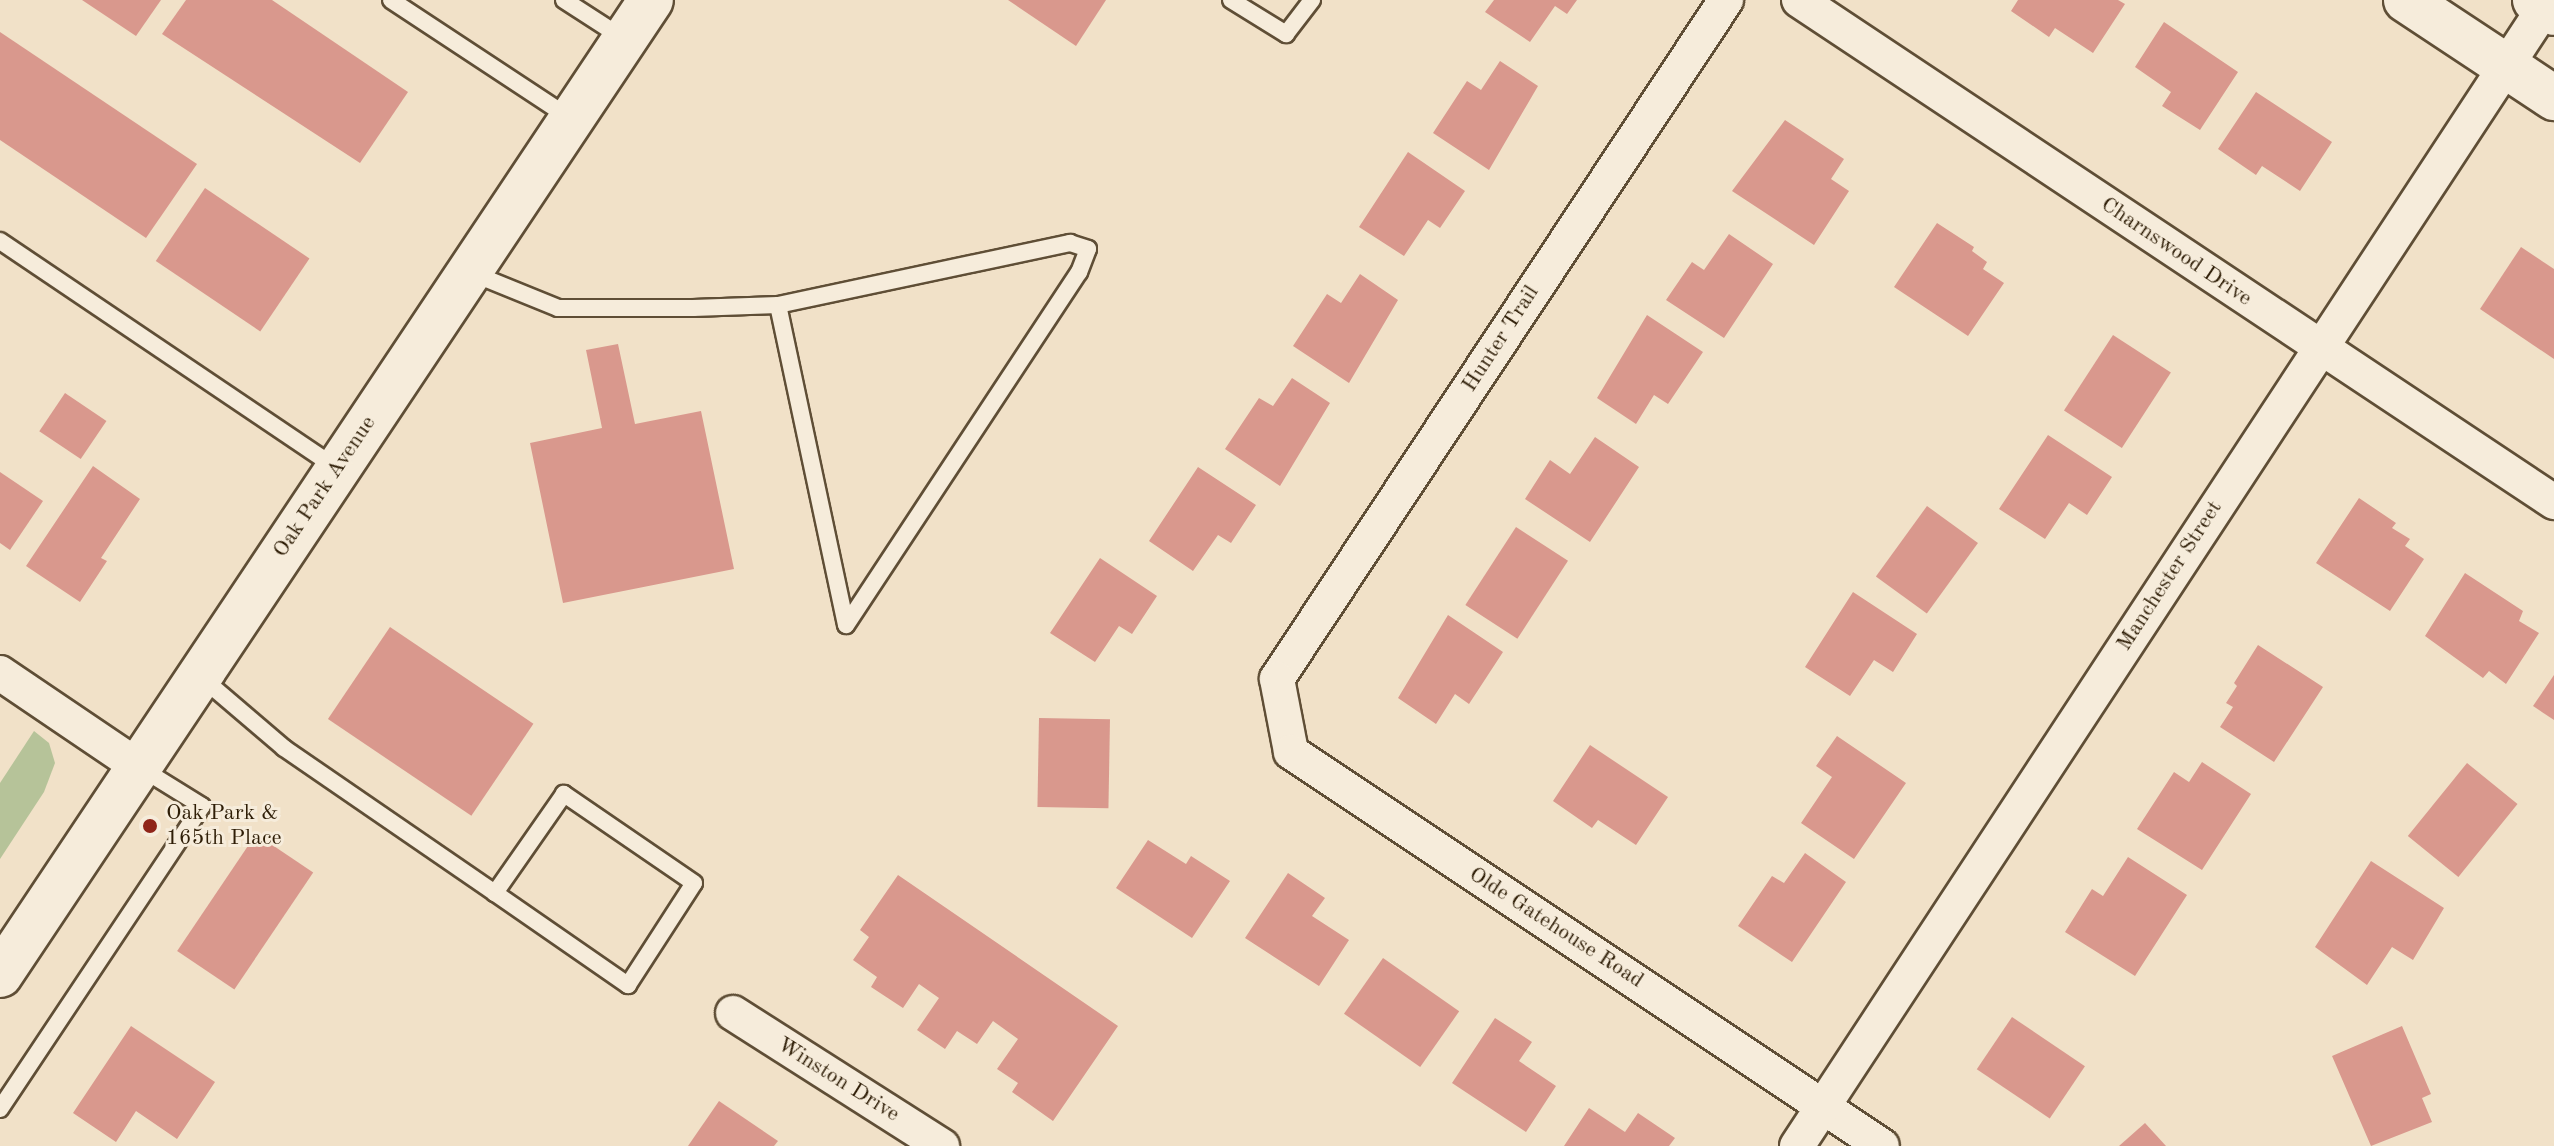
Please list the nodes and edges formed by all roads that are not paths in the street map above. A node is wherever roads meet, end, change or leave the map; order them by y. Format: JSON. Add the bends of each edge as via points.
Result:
{"nodes":[{"id":1,"x":391,"y":0,"type":"edge"},
{"id":2,"x":564,"y":0,"type":"edge"},
{"id":3,"x":651,"y":0,"type":"edge"},
{"id":4,"x":1231,"y":0,"type":"edge"},
{"id":5,"x":1312,"y":0,"type":"edge"},
{"id":6,"x":1726,"y":0,"type":"edge"},
{"id":7,"x":1799,"y":0,"type":"edge"},
{"id":8,"x":2406,"y":0,"type":"edge"},
{"id":9,"x":2545,"y":6,"type":"edge"},
{"id":10,"x":625,"y":39,"type":"junction"},
{"id":11,"x":2507,"y":67,"type":"junction"},
{"id":12,"x":2554,"y":98,"type":"edge"},
{"id":13,"x":571,"y":119,"type":"junction"},
{"id":14,"x":0,"y":241,"type":"edge"},
{"id":15,"x":469,"y":272,"type":"junction"},
{"id":16,"x":778,"y":305,"type":"junction"},
{"id":17,"x":2320,"y":348,"type":"junction"},
{"id":18,"x":338,"y":469,"type":"junction"},
{"id":19,"x":2554,"y":502,"type":"edge"},
{"id":20,"x":0,"y":673,"type":"edge"},
{"id":21,"x":200,"y":676,"type":"junction"},
{"id":22,"x":1277,"y":679,"type":"joint"},
{"id":23,"x":139,"y":767,"type":"junction"},
{"id":24,"x":495,"y":893,"type":"junction"},
{"id":25,"x":0,"y":975,"type":"edge"},
{"id":26,"x":733,"y":1013,"type":"dead end"},
{"id":27,"x":1824,"y":1105,"type":"junction"},
{"id":28,"x":0,"y":1109,"type":"edge"},
{"id":29,"x":942,"y":1146,"type":"edge"},
{"id":30,"x":1797,"y":1146,"type":"edge"},
{"id":31,"x":1882,"y":1146,"type":"edge"}],
"edges":[{"from":1,"to":13,"type":"lane"},
{"from":2,"to":10,"type":"lane"},
{"from":3,"to":10,"type":"street","name":"Oak Park Avenue"},
{"from":4,"to":5,"type":"lane","via":[[1286,34]]},
{"from":6,"to":22,"type":"street","name":"Hunter Trail"},
{"from":7,"to":17,"type":"street","name":"Charnswood Drive"},
{"from":8,"to":11,"type":"street"},
{"from":9,"to":11,"type":"street","name":"Manchester Street"},
{"from":10,"to":13,"type":"street","name":"Oak Park Avenue"},
{"from":11,"to":12,"type":"street"},
{"from":11,"to":17,"type":"street","name":"Manchester Street"},
{"from":13,"to":15,"type":"street","name":"Oak Park Avenue"},
{"from":14,"to":18,"type":"lane"},
{"from":15,"to":16,"type":"lane","via":[[558,308]]},
{"from":15,"to":18,"type":"street","name":"Oak Park Avenue"},
{"from":16,"to":16,"type":"lane","via":[[1070,243],[1088,249],[1079,272],[846,625]]},
{"from":17,"to":19,"type":"street","name":"Charnswood Drive"},
{"from":17,"to":27,"type":"street","name":"Manchester Street"},
{"from":18,"to":21,"type":"street","name":"Oak Park Avenue"},
{"from":20,"to":23,"type":"street"},
{"from":21,"to":23,"type":"street","name":"Oak Park Avenue"},
{"from":21,"to":24,"type":"lane","via":[[284,748]]},
{"from":22,"to":27,"type":"street","name":"Olde Gatehouse Road","via":[[1291,752]]},
{"from":23,"to":25,"type":"street","name":"Oak Park Avenue"},
{"from":23,"to":28,"type":"lane","via":[[202,806]]},
{"from":24,"to":24,"type":"lane","via":[[628,985],[694,883],[564,794]]},
{"from":26,"to":29,"type":"street","name":"Winston Drive"},
{"from":27,"to":30,"type":"street","name":"Manchester Street"},
{"from":27,"to":31,"type":"street","name":"Olde Gatehouse Road"}]}
